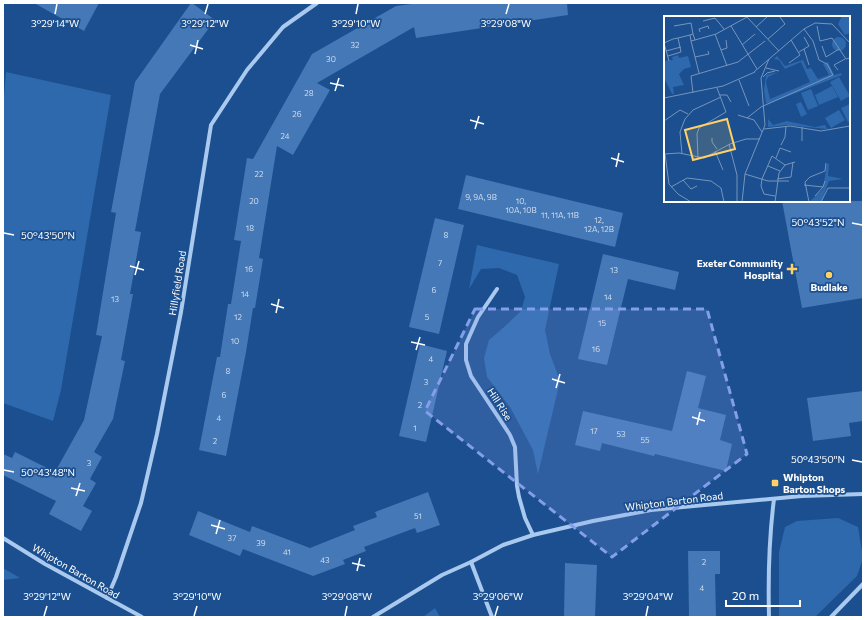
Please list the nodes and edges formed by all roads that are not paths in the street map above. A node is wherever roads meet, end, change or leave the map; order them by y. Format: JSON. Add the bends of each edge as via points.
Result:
{"nodes":[{"id":1,"x":317,"y":3,"type":"edge"},
{"id":2,"x":497,"y":290,"type":"dead end"},
{"id":3,"x":863,"y":494,"type":"edge"},
{"id":4,"x":774,"y":499,"type":"junction"},
{"id":5,"x":532,"y":535,"type":"junction"},
{"id":6,"x":3,"y":538,"type":"edge"},
{"id":7,"x":471,"y":562,"type":"junction"},
{"id":8,"x":863,"y":584,"type":"edge"},
{"id":9,"x":107,"y":598,"type":"junction"},
{"id":10,"x":142,"y":617,"type":"edge"},
{"id":11,"x":373,"y":617,"type":"edge"},
{"id":12,"x":492,"y":617,"type":"edge"},
{"id":13,"x":769,"y":617,"type":"edge"},
{"id":14,"x":831,"y":617,"type":"edge"}],
"edges":[{"from":1,"to":9,"type":"street","name":"Hillyfield Road","via":[[283,27],[247,70],[211,125],[181,312],[157,434],[140,503]]},
{"from":2,"to":5,"type":"street","name":"Hill Rise","via":[[478,317],[466,344],[466,360],[471,376],[510,435],[515,447],[519,497]]},
{"from":3,"to":4,"type":"street","name":"Whipton Barton Road"},
{"from":4,"to":5,"type":"street","name":"Whipton Barton Road","via":[[651,510]]},
{"from":4,"to":13,"type":"street","via":[[768,583]]},
{"from":5,"to":7,"type":"street","name":"Whipton Barton Road","via":[[503,545]]},
{"from":6,"to":9,"type":"street","name":"Whipton Barton Road"},
{"from":7,"to":11,"type":"street","name":"Whipton Barton Road","via":[[442,575]]},
{"from":7,"to":12,"type":"street"},
{"from":8,"to":14,"type":"street"},
{"from":9,"to":10,"type":"street","name":"Whipton Barton Road"}]}
